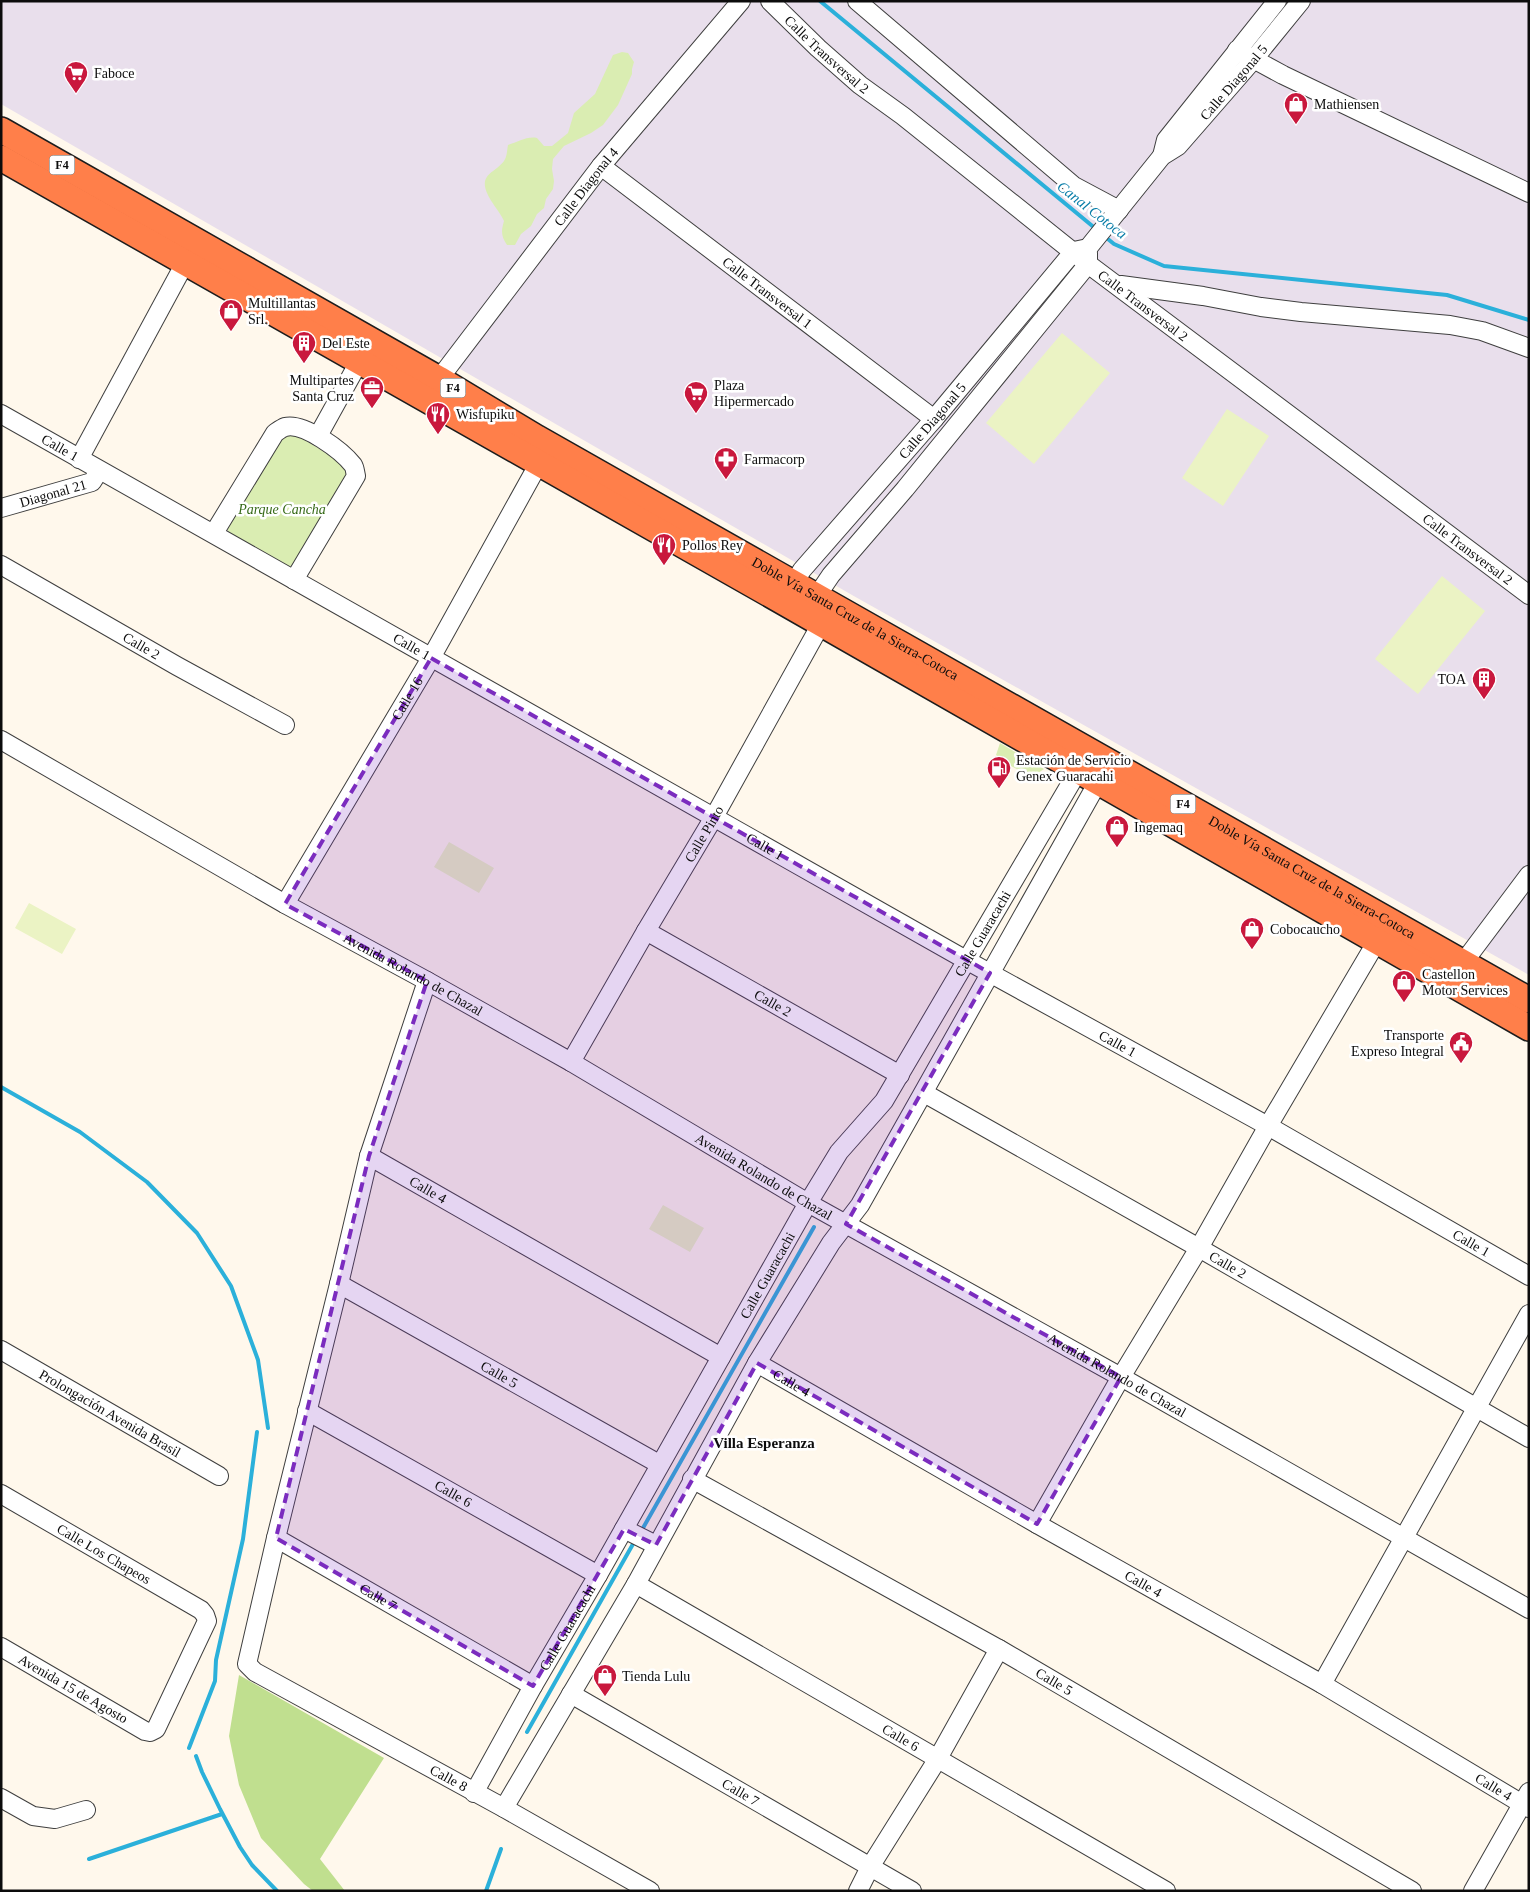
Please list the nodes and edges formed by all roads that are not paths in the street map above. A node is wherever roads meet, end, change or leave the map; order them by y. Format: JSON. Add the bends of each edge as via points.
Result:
{"nodes":[{"id":1,"x":741,"y":1,"type":"edge"},
{"id":2,"x":770,"y":1,"type":"edge"},
{"id":3,"x":857,"y":1,"type":"edge"},
{"id":4,"x":1277,"y":1,"type":"edge"},
{"id":5,"x":1301,"y":1,"type":"edge"},
{"id":6,"x":1237,"y":50,"type":"junction"},
{"id":7,"x":1253,"y":60,"type":"junction"},
{"id":8,"x":1,"y":130,"type":"edge"},
{"id":9,"x":1162,"y":156,"type":"junction"},
{"id":10,"x":1,"y":158,"type":"edge"},
{"id":11,"x":600,"y":166,"type":"junction"},
{"id":12,"x":1529,"y":193,"type":"edge"},
{"id":13,"x":1113,"y":217,"type":"junction"},
{"id":14,"x":1085,"y":252,"type":"junction"},
{"id":15,"x":185,"y":263,"type":"junction"},
{"id":16,"x":1118,"y":285,"type":"junction"},
{"id":17,"x":1529,"y":348,"type":"edge"},
{"id":18,"x":365,"y":351,"type":"junction"},
{"id":19,"x":439,"y":379,"type":"junction"},
{"id":20,"x":1,"y":414,"type":"edge"},
{"id":21,"x":934,"y":419,"type":"junction"},
{"id":22,"x":318,"y":436,"type":"junction"},
{"id":23,"x":79,"y":459,"type":"junction"},
{"id":24,"x":539,"y":463,"type":"junction"},
{"id":25,"x":99,"y":471,"type":"junction"},
{"id":26,"x":1,"y":508,"type":"edge"},
{"id":27,"x":214,"y":533,"type":"junction"},
{"id":28,"x":1,"y":565,"type":"edge"},
{"id":29,"x":294,"y":580,"type":"junction"},
{"id":30,"x":788,"y":593,"type":"junction"},
{"id":31,"x":1529,"y":595,"type":"edge"},
{"id":32,"x":818,"y":610,"type":"junction"},
{"id":33,"x":432,"y":658,"type":"junction"},
{"id":34,"x":285,"y":725,"type":"dead end"},
{"id":35,"x":1,"y":740,"type":"edge"},
{"id":36,"x":1088,"y":776,"type":"junction"},
{"id":37,"x":714,"y":817,"type":"junction"},
{"id":38,"x":1529,"y":875,"type":"edge"},
{"id":39,"x":286,"y":904,"type":"junction"},
{"id":40,"x":646,"y":931,"type":"junction"},
{"id":41,"x":1377,"y":941,"type":"junction"},
{"id":42,"x":966,"y":960,"type":"junction"},
{"id":43,"x":1463,"y":963,"type":"junction"},
{"id":44,"x":990,"y":973,"type":"junction"},
{"id":45,"x":427,"y":981,"type":"junction"},
{"id":46,"x":1529,"y":1000,"type":"edge"},
{"id":47,"x":1529,"y":1028,"type":"edge"},
{"id":48,"x":571,"y":1062,"type":"junction"},
{"id":49,"x":900,"y":1075,"type":"junction"},
{"id":50,"x":924,"y":1093,"type":"junction"},
{"id":51,"x":1268,"y":1126,"type":"junction"},
{"id":52,"x":369,"y":1156,"type":"junction"},
{"id":53,"x":808,"y":1203,"type":"junction"},
{"id":54,"x":846,"y":1224,"type":"junction"},
{"id":55,"x":1199,"y":1248,"type":"junction"},
{"id":56,"x":1529,"y":1276,"type":"edge"},
{"id":57,"x":339,"y":1284,"type":"junction"},
{"id":58,"x":1529,"y":1314,"type":"edge"},
{"id":59,"x":1,"y":1350,"type":"edge"},
{"id":60,"x":721,"y":1357,"type":"junction"},
{"id":61,"x":756,"y":1363,"type":"junction"},
{"id":62,"x":1121,"y":1377,"type":"junction"},
{"id":63,"x":1475,"y":1408,"type":"junction"},
{"id":64,"x":307,"y":1411,"type":"junction"},
{"id":65,"x":1529,"y":1438,"type":"edge"},
{"id":66,"x":659,"y":1464,"type":"junction"},
{"id":67,"x":218,"y":1476,"type":"dead end"},
{"id":68,"x":692,"y":1479,"type":"junction"},
{"id":69,"x":1,"y":1494,"type":"edge"},
{"id":70,"x":1037,"y":1524,"type":"junction"},
{"id":71,"x":624,"y":1529,"type":"junction"},
{"id":72,"x":276,"y":1538,"type":"junction"},
{"id":73,"x":1404,"y":1538,"type":"junction"},
{"id":74,"x":656,"y":1545,"type":"junction"},
{"id":75,"x":598,"y":1575,"type":"junction"},
{"id":76,"x":636,"y":1584,"type":"junction"},
{"id":77,"x":1529,"y":1609,"type":"edge"},
{"id":78,"x":1,"y":1647,"type":"edge"},
{"id":79,"x":999,"y":1650,"type":"junction"},
{"id":80,"x":1322,"y":1684,"type":"junction"},
{"id":81,"x":533,"y":1686,"type":"junction"},
{"id":82,"x":571,"y":1694,"type":"junction"},
{"id":83,"x":145,"y":1731,"type":"joint"},
{"id":84,"x":936,"y":1760,"type":"junction"},
{"id":85,"x":474,"y":1793,"type":"junction"},
{"id":86,"x":1,"y":1798,"type":"edge"},
{"id":87,"x":1526,"y":1802,"type":"edge"},
{"id":88,"x":504,"y":1808,"type":"junction"},
{"id":89,"x":86,"y":1810,"type":"dead end"},
{"id":90,"x":870,"y":1867,"type":"junction"},
{"id":91,"x":650,"y":1891,"type":"edge"},
{"id":92,"x":858,"y":1891,"type":"edge"},
{"id":93,"x":912,"y":1891,"type":"edge"},
{"id":94,"x":1166,"y":1891,"type":"edge"},
{"id":95,"x":1412,"y":1891,"type":"edge"},
{"id":96,"x":1473,"y":1891,"type":"edge"}],
"edges":[{"from":1,"to":11,"type":"street","name":"Calle Diagonal 4"},
{"from":2,"to":14,"type":"street","name":"Calle Transversal 2","via":[[860,85]]},
{"from":3,"to":13,"type":"street"},
{"from":4,"to":6,"type":"street","name":"Calle Diagonal 5"},
{"from":5,"to":7,"type":"street","name":"Calle Diagonal 5"},
{"from":6,"to":7,"type":"street"},
{"from":6,"to":9,"type":"street","name":"Calle Diagonal 5","via":[[1166,140]]},
{"from":7,"to":9,"type":"street","name":"Calle Diagonal 5","via":[[1178,146]]},
{"from":7,"to":12,"type":"street"},
{"from":8,"to":18,"type":"highway","name":"Doble Vía Santa Cruz de la Sierra-Cotoca","number":"F4"},
{"from":9,"to":13,"type":"street","name":"Calle Diagonal 5"},
{"from":10,"to":15,"type":"highway","name":"Doble Vía Santa Cruz de la Sierra-Cotoca","number":"F4"},
{"from":11,"to":19,"type":"street","name":"Calle Diagonal 4"},
{"from":11,"to":21,"type":"street","name":"Calle Transversal 1"},
{"from":13,"to":14,"type":"street","name":"Calle Diagonal 5"},
{"from":14,"to":16,"type":"street","name":"Calle Transversal 2"},
{"from":14,"to":21,"type":"street","name":"Calle Diagonal 5"},
{"from":14,"to":32,"type":"street","name":"Calle Diagonal 5","via":[[904,489],[831,575]]},
{"from":15,"to":18,"type":"highway","name":"Doble Vía Santa Cruz de la Sierra-Cotoca","number":"F4"},
{"from":15,"to":23,"type":"street"},
{"from":16,"to":17,"type":"street","via":[[1291,311],[1450,325],[1482,331]]},
{"from":16,"to":31,"type":"street","name":"Calle Transversal 2"},
{"from":18,"to":19,"type":"highway","name":"Doble Vía Santa Cruz de la Sierra-Cotoca","number":"F4"},
{"from":18,"to":22,"type":"street"},
{"from":18,"to":24,"type":"highway","name":"Doble Vía Santa Cruz de la Sierra-Cotoca","number":"F4"},
{"from":19,"to":30,"type":"highway","name":"Doble Vía Santa Cruz de la Sierra-Cotoca","number":"F4"},
{"from":20,"to":23,"type":"street","name":"Calle 1"},
{"from":21,"to":30,"type":"street","name":"Calle Diagonal 5","via":[[802,570]]},
{"from":22,"to":27,"type":"street","via":[[287,427],[274,433]]},
{"from":22,"to":29,"type":"street","via":[[338,450],[354,467],[356,476]]},
{"from":23,"to":25,"type":"street","name":"Calle 1"},
{"from":24,"to":30,"type":"highway","name":"Doble Vía Santa Cruz de la Sierra-Cotoca","number":"F4","via":[[613,506]]},
{"from":24,"to":33,"type":"street","name":"Calle 16"},
{"from":25,"to":26,"type":"street","name":"Diagonal 21","via":[[92,482]]},
{"from":25,"to":27,"type":"street","name":"Calle 1"},
{"from":27,"to":29,"type":"street","name":"Calle 1"},
{"from":28,"to":34,"type":"street","name":"Calle 2"},
{"from":29,"to":33,"type":"street","name":"Calle 1"},
{"from":30,"to":32,"type":"highway","name":"Doble Vía Santa Cruz de la Sierra-Cotoca","number":"F4"},
{"from":32,"to":36,"type":"highway","name":"Doble Vía Santa Cruz de la Sierra-Cotoca","number":"F4"},
{"from":32,"to":37,"type":"street","name":"Calle Pinto"},
{"from":32,"to":43,"type":"highway","name":"Doble Vía Santa Cruz de la Sierra-Cotoca","number":"F4"},
{"from":33,"to":37,"type":"street","name":"Calle 1"},
{"from":33,"to":39,"type":"street","name":"Calle 16"},
{"from":35,"to":39,"type":"street","name":"Avenida Rolando de Chazal"},
{"from":36,"to":41,"type":"highway","name":"Doble Vía Santa Cruz de la Sierra-Cotoca","number":"F4"},
{"from":36,"to":42,"type":"street","name":"Calle Guaracachi"},
{"from":36,"to":44,"type":"street","name":"Calle Guaracachi"},
{"from":37,"to":40,"type":"street","name":"Calle Pinto"},
{"from":37,"to":42,"type":"street","name":"Calle 1"},
{"from":38,"to":43,"type":"street"},
{"from":39,"to":45,"type":"street","name":"Avenida Rolando de Chazal"},
{"from":40,"to":48,"type":"street","name":"Calle Pinto"},
{"from":40,"to":49,"type":"street","name":"Calle 2"},
{"from":41,"to":47,"type":"highway","name":"Doble Vía Santa Cruz de la Sierra-Cotoca","number":"F4"},
{"from":41,"to":51,"type":"street"},
{"from":42,"to":44,"type":"street","name":"Calle 1"},
{"from":42,"to":49,"type":"street","name":"Calle Guaracachi"},
{"from":43,"to":46,"type":"highway","name":"Doble Vía Santa Cruz de la Sierra-Cotoca","number":"F4"},
{"from":44,"to":50,"type":"street","name":"Calle Guaracachi"},
{"from":44,"to":51,"type":"street","name":"Calle 1"},
{"from":45,"to":48,"type":"street","name":"Avenida Rolando de Chazal"},
{"from":45,"to":52,"type":"street"},
{"from":48,"to":53,"type":"street","name":"Avenida Rolando de Chazal"},
{"from":49,"to":53,"type":"street","name":"Calle Guaracachi","via":[[884,1101],[839,1152]]},
{"from":50,"to":54,"type":"street","name":"Calle Guaracachi"},
{"from":50,"to":55,"type":"street","name":"Calle 2"},
{"from":51,"to":55,"type":"street"},
{"from":51,"to":56,"type":"street","name":"Calle 1"},
{"from":52,"to":57,"type":"street"},
{"from":52,"to":60,"type":"street","name":"Calle 4"},
{"from":53,"to":54,"type":"street","name":"Avenida Rolando de Chazal"},
{"from":53,"to":60,"type":"street","name":"Calle Guaracachi"},
{"from":54,"to":61,"type":"street","name":"Calle Guaracachi"},
{"from":54,"to":62,"type":"street","name":"Avenida Rolando de Chazal"},
{"from":55,"to":62,"type":"street"},
{"from":55,"to":63,"type":"street","name":"Calle 2"},
{"from":57,"to":64,"type":"street"},
{"from":57,"to":66,"type":"street","name":"Calle 5"},
{"from":58,"to":63,"type":"street"},
{"from":59,"to":67,"type":"street","name":"Prolongación Avenida Brasil"},
{"from":60,"to":66,"type":"street","name":"Calle Guaracachi"},
{"from":61,"to":68,"type":"street","name":"Calle Guaracachi"},
{"from":61,"to":70,"type":"street","name":"Calle 4"},
{"from":62,"to":70,"type":"street"},
{"from":62,"to":73,"type":"street","name":"Avenida Rolando de Chazal"},
{"from":63,"to":65,"type":"street","name":"Calle 2"},
{"from":63,"to":73,"type":"street"},
{"from":64,"to":72,"type":"street"},
{"from":64,"to":75,"type":"street","name":"Calle 6"},
{"from":66,"to":71,"type":"street","name":"Calle Guaracachi"},
{"from":68,"to":74,"type":"street","name":"Calle Guaracachi"},
{"from":68,"to":79,"type":"street","name":"Calle 5"},
{"from":69,"to":83,"type":"street","name":"Calle Los Chapeos","via":[[205,1615],[207,1620],[156,1729]]},
{"from":70,"to":80,"type":"street","name":"Calle 4"},
{"from":71,"to":74,"type":"street"},
{"from":71,"to":75,"type":"street","name":"Calle Guaracachi"},
{"from":72,"to":81,"type":"street","name":"Calle 7"},
{"from":72,"to":85,"type":"street","name":"Calle 8","via":[[247,1664],[255,1672]]},
{"from":73,"to":77,"type":"street","name":"Avenida Rolando de Chazal"},
{"from":73,"to":80,"type":"street"},
{"from":74,"to":76,"type":"street","name":"Calle Guaracachi"},
{"from":75,"to":81,"type":"street","name":"Calle Guaracachi"},
{"from":76,"to":82,"type":"street","name":"Calle Guaracachi"},
{"from":76,"to":84,"type":"street","name":"Calle 6"},
{"from":78,"to":83,"type":"street","name":"Avenida 15 de Agosto"},
{"from":79,"to":84,"type":"street"},
{"from":79,"to":95,"type":"street","name":"Calle 5"},
{"from":80,"to":87,"type":"street","name":"Calle 4"},
{"from":81,"to":85,"type":"street","name":"Calle Guaracachi"},
{"from":82,"to":88,"type":"street","name":"Calle Guaracachi"},
{"from":82,"to":90,"type":"street","name":"Calle 7"},
{"from":84,"to":90,"type":"street"},
{"from":84,"to":94,"type":"street","name":"Calle 6"},
{"from":85,"to":88,"type":"street","name":"Calle 8"},
{"from":86,"to":89,"type":"street","via":[[33,1816],[55,1819]]},
{"from":87,"to":96,"type":"street"},
{"from":88,"to":91,"type":"street","name":"Calle 8"},
{"from":90,"to":92,"type":"street"},
{"from":90,"to":93,"type":"street","name":"Calle 7"}]}
